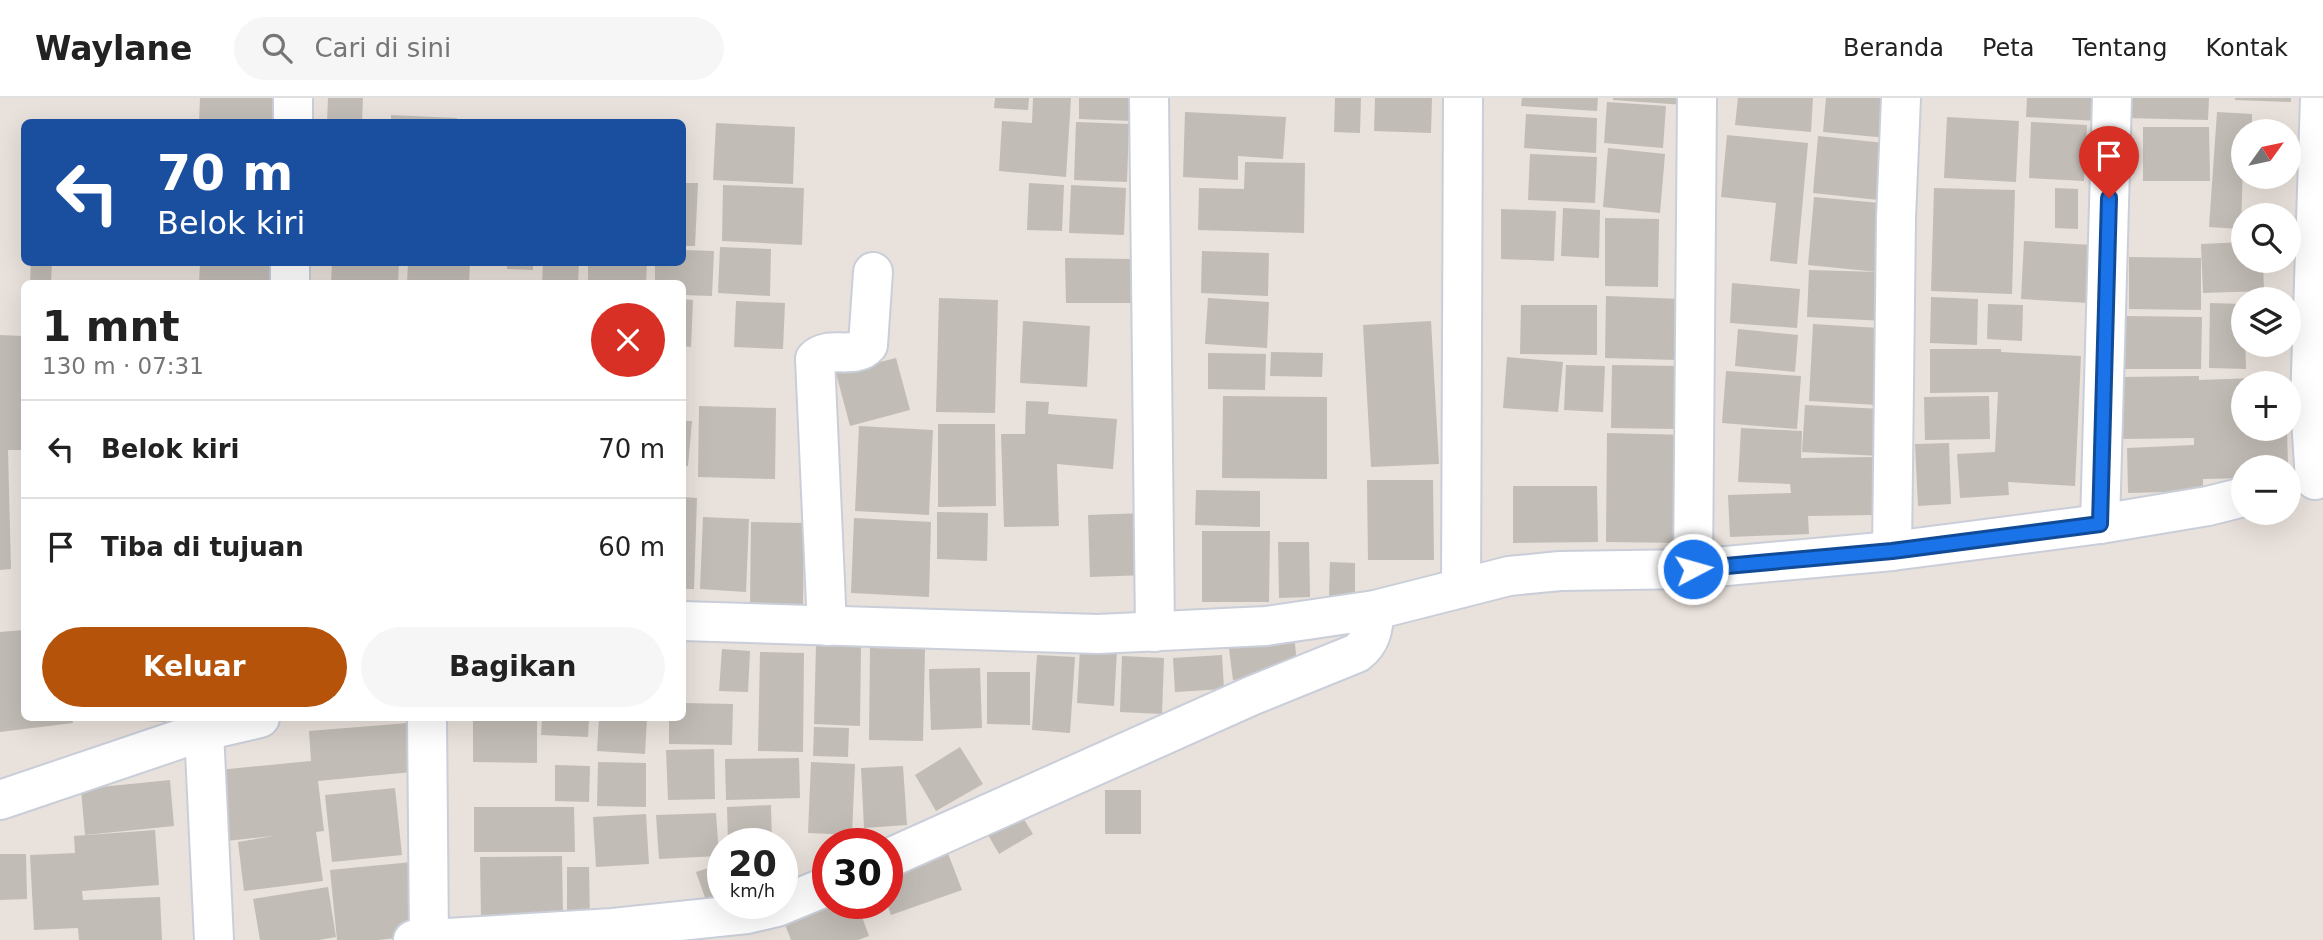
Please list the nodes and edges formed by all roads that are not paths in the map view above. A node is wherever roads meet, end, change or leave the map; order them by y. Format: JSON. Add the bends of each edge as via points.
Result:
{"nodes":[{"id":1,"x":293,"y":98,"type":"edge"},
{"id":2,"x":1149,"y":98,"type":"edge"},
{"id":3,"x":1463,"y":98,"type":"edge"},
{"id":4,"x":1697,"y":98,"type":"edge"},
{"id":5,"x":1901,"y":98,"type":"edge"},
{"id":6,"x":2112,"y":98,"type":"edge"},
{"id":7,"x":2320,"y":98,"type":"edge"},
{"id":8,"x":293,"y":119,"type":"edge"},
{"id":9,"x":873,"y":272,"type":"dead end"},
{"id":10,"x":2309,"y":482,"type":"edge"},
{"id":11,"x":2231,"y":500,"type":"edge"},
{"id":12,"x":2100,"y":524,"type":"junction"},
{"id":13,"x":1892,"y":551,"type":"junction"},
{"id":14,"x":1693,"y":569,"type":"junction"},
{"id":15,"x":1461,"y":588,"type":"junction"},
{"id":16,"x":1375,"y":610,"type":"junction"},
{"id":17,"x":686,"y":621,"type":"edge"},
{"id":18,"x":827,"y":626,"type":"junction"},
{"id":19,"x":1155,"y":632,"type":"junction"},
{"id":20,"x":426,"y":721,"type":"edge"},
{"id":21,"x":232,"y":723,"type":"edge"},
{"id":22,"x":0,"y":800,"type":"edge"},
{"id":23,"x":903,"y":852,"type":"edge"},
{"id":24,"x":812,"y":893,"type":"edge"},
{"id":25,"x":423,"y":939,"type":"edge"},
{"id":26,"x":214,"y":940,"type":"edge"}],
"edges":[{"from":1,"to":8,"type":"street"},
{"from":2,"to":19,"type":"street"},
{"from":3,"to":15,"type":"street"},
{"from":4,"to":14,"type":"street"},
{"from":5,"to":13,"type":"street"},
{"from":6,"to":12,"type":"street"},
{"from":7,"to":10,"type":"street"},
{"from":9,"to":18,"type":"street","via":[[866,348],[821,354],[815,359]]},
{"from":11,"to":12,"type":"street"},
{"from":12,"to":13,"type":"street"},
{"from":13,"to":14,"type":"street"},
{"from":14,"to":15,"type":"street","via":[[1560,571],[1508,576]]},
{"from":15,"to":16,"type":"street"},
{"from":16,"to":19,"type":"street","via":[[1266,626]]},
{"from":16,"to":23,"type":"street","via":[[1368,644],[1357,653]]},
{"from":17,"to":18,"type":"street"},
{"from":18,"to":19,"type":"street"},
{"from":20,"to":25,"type":"street"},
{"from":21,"to":22,"type":"street"},
{"from":21,"to":26,"type":"street"},
{"from":24,"to":25,"type":"street","via":[[747,914],[613,928]]}]}
